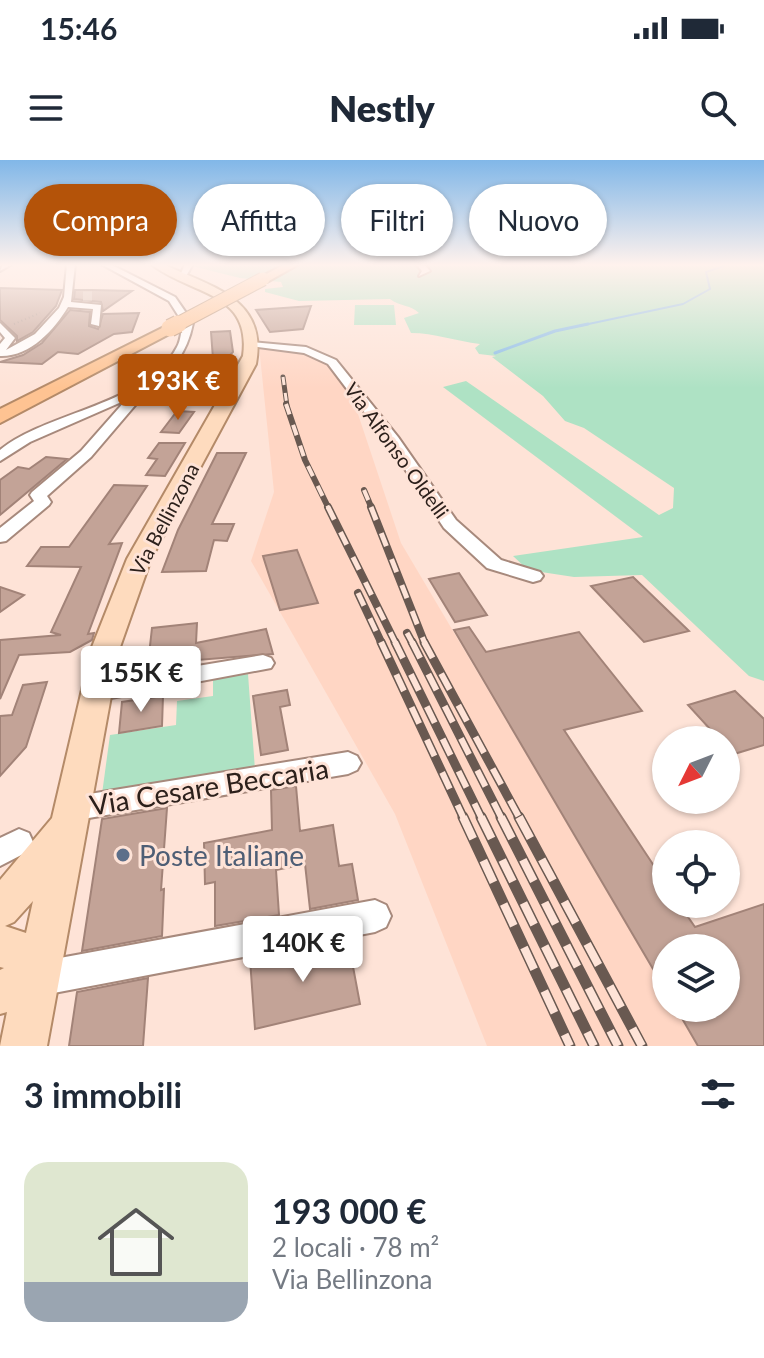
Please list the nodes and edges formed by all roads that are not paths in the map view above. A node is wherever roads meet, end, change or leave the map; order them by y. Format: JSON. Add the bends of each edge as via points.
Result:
{"nodes":[{"id":1,"x":74,"y":305,"type":"tunnel mouth"},
{"id":2,"x":95,"y":305,"type":"edge"},
{"id":3,"x":176,"y":305,"type":"edge"},
{"id":4,"x":207,"y":305,"type":"edge"},
{"id":5,"x":237,"y":305,"type":"edge"},
{"id":6,"x":96,"y":324,"type":"dead end"},
{"id":7,"x":167,"y":326,"type":"junction"},
{"id":8,"x":2,"y":328,"type":"edge"},
{"id":9,"x":254,"y":344,"type":"junction"},
{"id":10,"x":1,"y":354,"type":"edge"},
{"id":11,"x":139,"y":392,"type":"junction"},
{"id":12,"x":0,"y":409,"type":"edge"},
{"id":13,"x":0,"y":417,"type":"edge"},
{"id":14,"x":0,"y":457,"type":"edge"},
{"id":15,"x":0,"y":537,"type":"edge"},
{"id":16,"x":533,"y":576,"type":"dead end"},
{"id":17,"x":263,"y":663,"type":"dead end"},
{"id":18,"x":95,"y":692,"type":"junction"},
{"id":19,"x":348,"y":763,"type":"dead end"},
{"id":20,"x":69,"y":818,"type":"junction"},
{"id":21,"x":0,"y":908,"type":"edge"},
{"id":22,"x":375,"y":916,"type":"dead end"},
{"id":23,"x":0,"y":946,"type":"edge"},
{"id":24,"x":19,"y":986,"type":"edge"},
{"id":25,"x":23,"y":1046,"type":"edge"}],
"edges":[{"from":1,"to":10,"type":"street","via":[[25,348]]},
{"from":2,"to":6,"type":"street"},
{"from":3,"to":11,"type":"street","via":[[188,323],[183,344]]},
{"from":4,"to":7,"type":"highway","bridge":true},
{"from":5,"to":9,"type":"main road"},
{"from":7,"to":12,"type":"highway"},
{"from":7,"to":13,"type":"highway"},
{"from":8,"to":10,"type":"street","via":[[10,338]]},
{"from":9,"to":16,"type":"street","name":"Via Alfonso Oldelli","via":[[306,350],[332,362],[450,524],[494,564]]},
{"from":9,"to":18,"type":"main road","name":"Via Bellinzona","via":[[249,364],[139,559]]},
{"from":11,"to":14,"type":"street","via":[[23,439]]},
{"from":11,"to":15,"type":"street","via":[[86,454],[38,495],[43,502]]},
{"from":17,"to":18,"type":"street"},
{"from":18,"to":20,"type":"main road","name":"Via Bellinzona"},
{"from":19,"to":20,"type":"street","name":"Via Cesare Beccaria"},
{"from":20,"to":21,"type":"main road","via":[[22,888]]},
{"from":20,"to":24,"type":"main road","name":"Via Bellinzona"},
{"from":22,"to":24,"type":"street"},
{"from":23,"to":24,"type":"main road","via":[[33,963]]},
{"from":24,"to":25,"type":"main road","name":"Via Bellinzona"}]}
